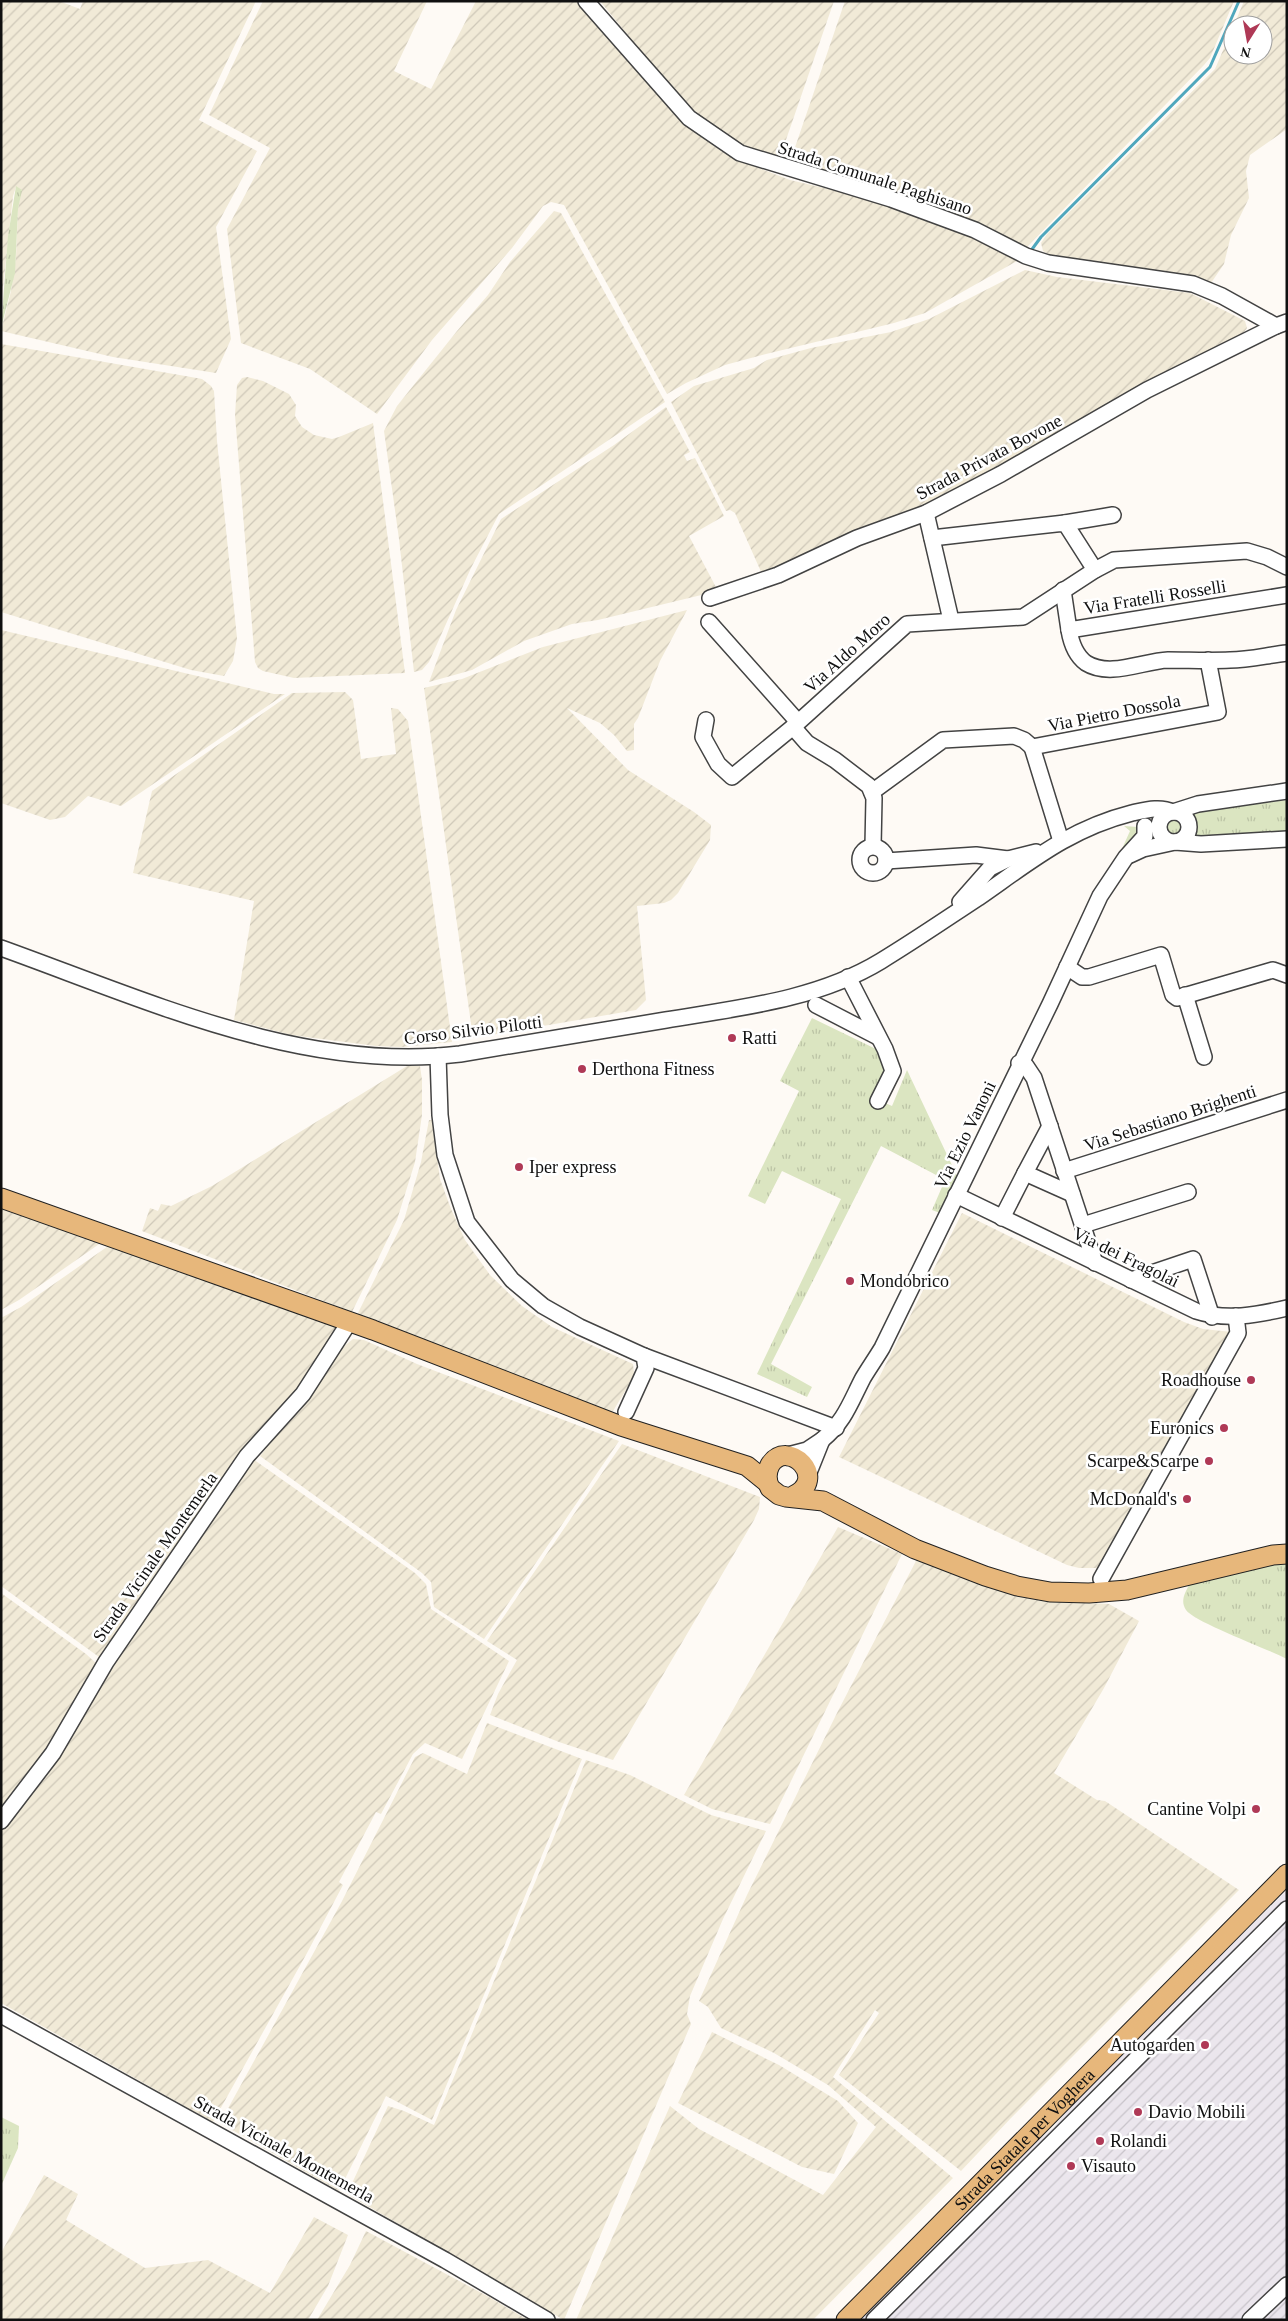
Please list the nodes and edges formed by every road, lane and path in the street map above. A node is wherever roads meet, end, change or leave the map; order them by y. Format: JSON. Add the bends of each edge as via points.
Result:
{"nodes":[{"id":1,"x":586,"y":1,"type":"edge"},
{"id":2,"x":1281,"y":324,"type":"edge"},
{"id":3,"x":926,"y":513,"type":"junction"},
{"id":4,"x":1113,"y":515,"type":"dead end"},
{"id":5,"x":1065,"y":523,"type":"junction"},
{"id":6,"x":932,"y":538,"type":"junction"},
{"id":7,"x":1287,"y":568,"type":"edge"},
{"id":8,"x":1095,"y":570,"type":"junction"},
{"id":9,"x":1063,"y":590,"type":"junction"},
{"id":10,"x":1287,"y":595,"type":"edge"},
{"id":11,"x":710,"y":598,"type":"dead end"},
{"id":12,"x":951,"y":620,"type":"junction"},
{"id":13,"x":709,"y":622,"type":"dead end"},
{"id":14,"x":1069,"y":630,"type":"junction"},
{"id":15,"x":1287,"y":653,"type":"edge"},
{"id":16,"x":1208,"y":660,"type":"junction"},
{"id":17,"x":706,"y":720,"type":"dead end"},
{"id":18,"x":795,"y":724,"type":"junction"},
{"id":19,"x":1032,"y":747,"type":"junction"},
{"id":20,"x":1287,"y":790,"type":"edge"},
{"id":21,"x":872,"y":792,"type":"junction"},
{"id":22,"x":1174,"y":812,"type":"junction"},
{"id":23,"x":1112,"y":818,"type":"junction"},
{"id":24,"x":1145,"y":826,"type":"junction"},
{"id":25,"x":1161,"y":835,"type":"junction"},
{"id":26,"x":1287,"y":839,"type":"edge"},
{"id":27,"x":1061,"y":841,"type":"junction"},
{"id":28,"x":1175,"y":842,"type":"junction"},
{"id":29,"x":873,"y":846,"type":"junction"},
{"id":30,"x":1044,"y":850,"type":"junction"},
{"id":31,"x":966,"y":856,"type":"junction"},
{"id":32,"x":1126,"y":856,"type":"junction"},
{"id":33,"x":886,"y":861,"type":"junction"},
{"id":34,"x":1003,"y":861,"type":"junction"},
{"id":35,"x":984,"y":876,"type":"junction"},
{"id":36,"x":1001,"y":882,"type":"junction"},
{"id":37,"x":944,"y":920,"type":"junction"},
{"id":38,"x":1,"y":948,"type":"edge"},
{"id":39,"x":1067,"y":967,"type":"junction"},
{"id":40,"x":1287,"y":975,"type":"edge"},
{"id":41,"x":848,"y":977,"type":"junction"},
{"id":42,"x":1185,"y":995,"type":"junction"},
{"id":43,"x":816,"y":1005,"type":"dead end"},
{"id":44,"x":878,"y":1037,"type":"junction"},
{"id":45,"x":438,"y":1056,"type":"junction"},
{"id":46,"x":1204,"y":1058,"type":"dead end"},
{"id":47,"x":1019,"y":1064,"type":"junction"},
{"id":48,"x":1287,"y":1100,"type":"edge"},
{"id":49,"x":878,"y":1101,"type":"dead end"},
{"id":50,"x":1050,"y":1126,"type":"junction"},
{"id":51,"x":1064,"y":1171,"type":"junction"},
{"id":52,"x":1025,"y":1173,"type":"junction"},
{"id":53,"x":1188,"y":1192,"type":"dead end"},
{"id":54,"x":1072,"y":1194,"type":"junction"},
{"id":55,"x":956,"y":1195,"type":"junction"},
{"id":56,"x":1,"y":1198,"type":"edge"},
{"id":57,"x":1002,"y":1218,"type":"junction"},
{"id":58,"x":1082,"y":1225,"type":"junction"},
{"id":59,"x":1095,"y":1263,"type":"junction"},
{"id":60,"x":1131,"y":1280,"type":"junction"},
{"id":61,"x":1287,"y":1308,"type":"edge"},
{"id":62,"x":1212,"y":1316,"type":"junction"},
{"id":63,"x":1236,"y":1316,"type":"junction"},
{"id":64,"x":350,"y":1322,"type":"junction"},
{"id":65,"x":644,"y":1356,"type":"junction"},
{"id":66,"x":626,"y":1412,"type":"dead end"},
{"id":67,"x":836,"y":1428,"type":"junction"},
{"id":68,"x":822,"y":1440,"type":"junction"},
{"id":69,"x":781,"y":1457,"type":"junction"},
{"id":70,"x":722,"y":1458,"type":"junction"},
{"id":71,"x":808,"y":1475,"type":"junction"},
{"id":72,"x":768,"y":1483,"type":"junction"},
{"id":73,"x":793,"y":1496,"type":"junction"},
{"id":74,"x":836,"y":1506,"type":"junction"},
{"id":75,"x":1287,"y":1554,"type":"edge"},
{"id":76,"x":1102,"y":1578,"type":"dead end"},
{"id":77,"x":1,"y":1821,"type":"edge"},
{"id":78,"x":1287,"y":1874,"type":"edge"},
{"id":79,"x":1287,"y":1909,"type":"edge"},
{"id":80,"x":1205,"y":1956,"type":"junction"},
{"id":81,"x":1222,"y":1973,"type":"junction"},
{"id":82,"x":1,"y":2015,"type":"edge"},
{"id":83,"x":881,"y":2284,"type":"junction"},
{"id":84,"x":1287,"y":2286,"type":"edge"},
{"id":85,"x":895,"y":2298,"type":"junction"},
{"id":86,"x":547,"y":2320,"type":"edge"},
{"id":87,"x":846,"y":2320,"type":"edge"},
{"id":88,"x":874,"y":2320,"type":"edge"},
{"id":89,"x":1250,"y":2320,"type":"edge"}],
"edges":[{"from":1,"to":2,"type":"street","name":"Strada Comunale Paghisano","via":[[689,118],[740,154],[891,199],[975,230],[1026,256],[1048,263],[1193,284]]},
{"from":2,"to":3,"type":"street","name":"Strada Privata Bovone","via":[[1147,390]]},
{"from":3,"to":6,"type":"street"},
{"from":3,"to":11,"type":"street","name":"Strada Privata Bovone","via":[[858,538],[778,574]]},
{"from":4,"to":5,"type":"street"},
{"from":5,"to":6,"type":"street"},
{"from":5,"to":8,"type":"street"},
{"from":6,"to":12,"type":"street"},
{"from":7,"to":8,"type":"street","name":"Via Aldo Moro","via":[[1267,557],[1247,552],[1114,560]]},
{"from":8,"to":9,"type":"street","name":"Via Aldo Moro"},
{"from":9,"to":12,"type":"street","name":"Via Aldo Moro","via":[[1023,617]]},
{"from":9,"to":14,"type":"street","name":"Via Fratelli Rosselli"},
{"from":10,"to":14,"type":"street","name":"Via Fratelli Rosselli"},
{"from":12,"to":18,"type":"street","name":"Via Aldo Moro","via":[[907,624]]},
{"from":13,"to":18,"type":"street"},
{"from":14,"to":16,"type":"street","via":[[1070,641],[1077,654],[1086,663],[1100,668],[1117,669],[1166,660]]},
{"from":15,"to":16,"type":"street"},
{"from":16,"to":19,"type":"street","name":"Via Pietro Dossola","via":[[1218,712]]},
{"from":17,"to":18,"type":"street","name":"Via Aldo Moro","via":[[703,737],[718,764],[732,777]]},
{"from":18,"to":21,"type":"street","via":[[807,743],[861,779]]},
{"from":19,"to":21,"type":"street","via":[[1014,736],[943,740]]},
{"from":19,"to":27,"type":"street","name":"Via Pietro Dossola"},
{"from":20,"to":22,"type":"street","name":"Corso Silvio Pilotti","via":[[1198,804]]},
{"from":21,"to":29,"type":"street"},
{"from":22,"to":23,"type":"street","name":"Corso Silvio Pilotti","via":[[1165,808]]},
{"from":22,"to":25,"type":"street","via":[[1165,815],[1160,822]]},
{"from":22,"to":28,"type":"street","via":[[1182,814],[1189,826],[1185,838]]},
{"from":23,"to":24,"type":"street","via":[[1135,820]]},
{"from":23,"to":27,"type":"street","name":"Corso Silvio Pilotti"},
{"from":24,"to":25,"type":"street"},
{"from":24,"to":32,"type":"street","name":"Via Ezio Vanoni","via":[[1145,836]]},
{"from":25,"to":28,"type":"street"},
{"from":26,"to":28,"type":"street","via":[[1201,844]]},
{"from":27,"to":30,"type":"street","name":"Corso Silvio Pilotti"},
{"from":28,"to":32,"type":"street"},
{"from":29,"to":33,"type":"street","via":[[881,849]]},
{"from":29,"to":33,"type":"street","via":[[860,856],[862,869],[875,873]]},
{"from":30,"to":34,"type":"street","name":"Corso Silvio Pilotti"},
{"from":30,"to":36,"type":"street","name":"Corso Silvio Pilotti"},
{"from":31,"to":33,"type":"street"},
{"from":31,"to":34,"type":"street","via":[[987,856]]},
{"from":31,"to":35,"type":"street"},
{"from":32,"to":39,"type":"street","name":"Via Ezio Vanoni","via":[[1100,896]]},
{"from":34,"to":35,"type":"street","name":"Corso Silvio Pilotti","via":[[990,868]]},
{"from":34,"to":36,"type":"street"},
{"from":35,"to":36,"type":"street"},
{"from":35,"to":37,"type":"street","name":"Corso Silvio Pilotti"},
{"from":36,"to":37,"type":"street","name":"Corso Silvio Pilotti"},
{"from":37,"to":41,"type":"street","name":"Corso Silvio Pilotti","via":[[879,962]]},
{"from":38,"to":45,"type":"street","name":"Corso Silvio Pilotti","via":[[223,1027],[295,1045],[363,1056]]},
{"from":39,"to":42,"type":"street","via":[[1082,977],[1089,977],[1160,955],[1173,995],[1177,998]]},
{"from":39,"to":47,"type":"street","name":"Via Ezio Vanoni"},
{"from":40,"to":42,"type":"street","via":[[1273,970]]},
{"from":41,"to":44,"type":"street"},
{"from":41,"to":45,"type":"street","name":"Corso Silvio Pilotti","via":[[824,988],[750,1006]]},
{"from":42,"to":46,"type":"street"},
{"from":43,"to":44,"type":"street"},
{"from":44,"to":49,"type":"street","via":[[893,1072]]},
{"from":45,"to":65,"type":"street","via":[[445,1155],[467,1222],[512,1280],[542,1306]]},
{"from":47,"to":50,"type":"street","via":[[1026,1066],[1034,1078]]},
{"from":47,"to":55,"type":"street","name":"Via Ezio Vanoni"},
{"from":48,"to":51,"type":"street","name":"Via Sebastiano Brighenti"},
{"from":50,"to":51,"type":"street"},
{"from":50,"to":52,"type":"street"},
{"from":51,"to":54,"type":"street"},
{"from":52,"to":54,"type":"street"},
{"from":52,"to":57,"type":"street"},
{"from":53,"to":58,"type":"street"},
{"from":54,"to":58,"type":"street"},
{"from":55,"to":57,"type":"street","name":"Via dei Fragolai"},
{"from":55,"to":67,"type":"street","name":"Via Ezio Vanoni","via":[[882,1348]]},
{"from":56,"to":64,"type":"main road"},
{"from":57,"to":59,"type":"street","name":"Via dei Fragolai"},
{"from":58,"to":59,"type":"street"},
{"from":59,"to":60,"type":"street","name":"Via dei Fragolai"},
{"from":60,"to":62,"type":"street","name":"Via dei Fragolai"},
{"from":60,"to":62,"type":"street","via":[[1193,1259]]},
{"from":61,"to":63,"type":"street","name":"Via dei Fragolai"},
{"from":62,"to":63,"type":"street","name":"Via dei Fragolai"},
{"from":63,"to":76,"type":"street","via":[[1238,1333]]},
{"from":64,"to":70,"type":"main road","via":[[620,1426]]},
{"from":64,"to":77,"type":"street","name":"Strada Vicinale Montemerla","via":[[303,1394],[247,1456],[106,1662],[53,1753]]},
{"from":65,"to":66,"type":"street","via":[[646,1368]]},
{"from":65,"to":67,"type":"street"},
{"from":67,"to":68,"type":"street","name":"Via Ezio Vanoni"},
{"from":68,"to":69,"type":"street","name":"Via Ezio Vanoni","via":[[808,1450]]},
{"from":68,"to":71,"type":"street"},
{"from":69,"to":70,"type":"main road"},
{"from":69,"to":71,"type":"main road","via":[[790,1456],[802,1463]]},
{"from":69,"to":72,"type":"main road","via":[[767,1472]]},
{"from":70,"to":72,"type":"main road","via":[[747,1466]]},
{"from":71,"to":73,"type":"main road","via":[[804,1488]]},
{"from":71,"to":74,"type":"main road"},
{"from":72,"to":73,"type":"main road","via":[[773,1492]]},
{"from":73,"to":74,"type":"main road"},
{"from":74,"to":75,"type":"main road","via":[[924,1552],[1017,1586],[1050,1592],[1127,1590]]},
{"from":78,"to":80,"type":"main road","name":"Strada Statale per Voghera"},
{"from":79,"to":81,"type":"street"},
{"from":80,"to":81,"type":"street"},
{"from":80,"to":83,"type":"main road","name":"Strada Statale per Voghera"},
{"from":81,"to":85,"type":"street"},
{"from":82,"to":86,"type":"street","name":"Strada Vicinale Montemerla","via":[[436,2255]]},
{"from":83,"to":85,"type":"street"},
{"from":83,"to":87,"type":"main road","name":"Strada Statale per Voghera"},
{"from":84,"to":89,"type":"street"},
{"from":85,"to":88,"type":"street"}]}
